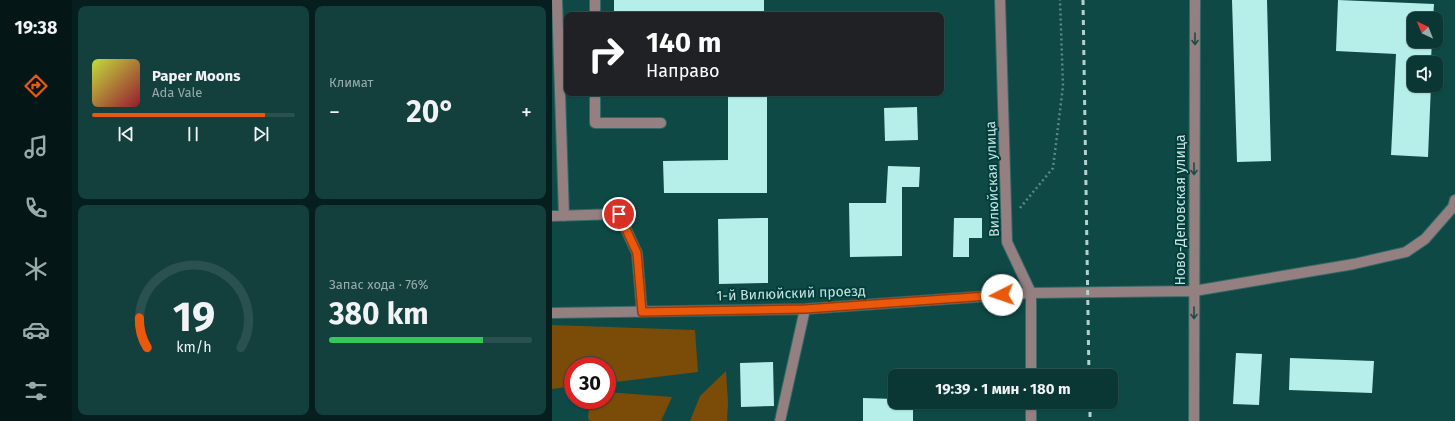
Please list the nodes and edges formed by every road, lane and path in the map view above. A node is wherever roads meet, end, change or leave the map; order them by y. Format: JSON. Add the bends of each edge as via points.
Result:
{"nodes":[{"id":1,"x":557,"y":0,"type":"edge"},
{"id":2,"x":595,"y":0,"type":"edge"},
{"id":3,"x":1000,"y":0,"type":"edge"},
{"id":4,"x":1060,"y":0,"type":"edge"},
{"id":5,"x":1195,"y":0,"type":"edge"},
{"id":6,"x":595,"y":12,"type":"edge"},
{"id":7,"x":595,"y":96,"type":"edge"},
{"id":8,"x":661,"y":123,"type":"dead end"},
{"id":9,"x":1455,"y":200,"type":"edge"},
{"id":10,"x":552,"y":216,"type":"edge"},
{"id":11,"x":564,"y":216,"type":"junction"},
{"id":12,"x":1007,"y":224,"type":"junction"},
{"id":13,"x":1194,"y":291,"type":"junction"},
{"id":14,"x":1031,"y":293,"type":"junction"},
{"id":15,"x":805,"y":309,"type":"junction"},
{"id":16,"x":642,"y":312,"type":"junction"},
{"id":17,"x":552,"y":314,"type":"edge"},
{"id":18,"x":1031,"y":369,"type":"edge"},
{"id":19,"x":1031,"y":409,"type":"edge"},
{"id":20,"x":780,"y":421,"type":"edge"},
{"id":21,"x":1031,"y":421,"type":"edge"},
{"id":22,"x":1194,"y":421,"type":"edge"}],
"edges":[{"from":1,"to":11,"type":"street"},
{"from":2,"to":6,"type":"street"},
{"from":3,"to":12,"type":"street","name":"Вилюйская улица"},
{"from":4,"to":12,"type":"path","via":[[1063,86],[1053,168]]},
{"from":5,"to":13,"type":"street","name":"Ново-Деповская улица","one_way":true},
{"from":7,"to":8,"type":"street","via":[[595,122]]},
{"from":9,"to":13,"type":"street","name":"1-й Вилюйский проезд","via":[[1425,239],[1406,252],[1354,264]]},
{"from":10,"to":11,"type":"street"},
{"from":11,"to":16,"type":"street","via":[[619,214],[637,253]]},
{"from":12,"to":14,"type":"street","name":"Вилюйская улица","via":[[1007,242]]},
{"from":13,"to":14,"type":"street","name":"1-й Вилюйский проезд"},
{"from":13,"to":22,"type":"street","name":"Ново-Деповская улица","one_way":true},
{"from":14,"to":15,"type":"street","name":"1-й Вилюйский проезд"},
{"from":14,"to":18,"type":"street","name":"Вилюйская улица"},
{"from":15,"to":16,"type":"street","name":"1-й Вилюйский проезд"},
{"from":15,"to":20,"type":"street"},
{"from":16,"to":17,"type":"street","name":"1-й Вилюйский проезд"},
{"from":19,"to":21,"type":"street"}]}
